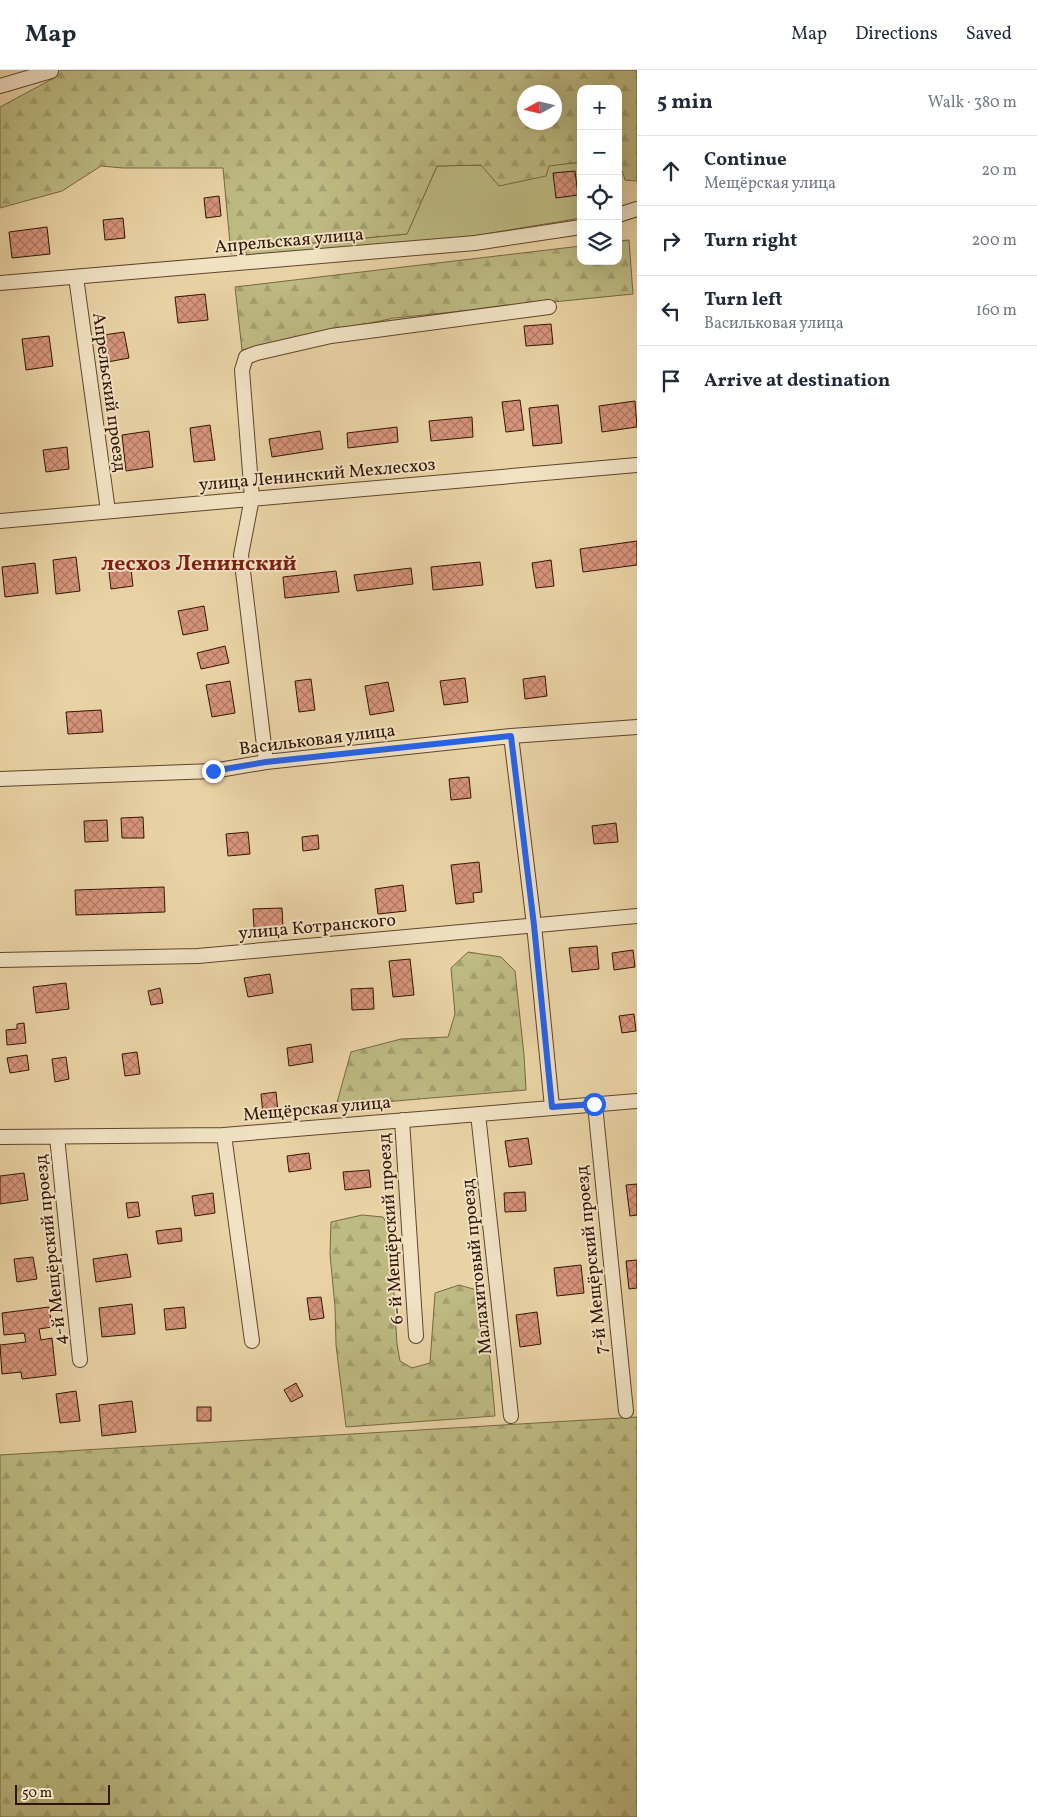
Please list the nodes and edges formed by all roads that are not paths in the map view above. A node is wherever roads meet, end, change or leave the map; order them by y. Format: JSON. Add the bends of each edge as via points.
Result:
{"nodes":[{"id":1,"x":51,"y":70,"type":"edge"},
{"id":2,"x":0,"y":86,"type":"edge"},
{"id":3,"x":637,"y":209,"type":"edge"},
{"id":4,"x":622,"y":214,"type":"edge"},
{"id":5,"x":577,"y":228,"type":"edge"},
{"id":6,"x":76,"y":277,"type":"junction"},
{"id":7,"x":0,"y":283,"type":"edge"},
{"id":8,"x":548,"y":306,"type":"dead end"},
{"id":9,"x":637,"y":465,"type":"edge"},
{"id":10,"x":252,"y":498,"type":"junction"},
{"id":11,"x":108,"y":511,"type":"junction"},
{"id":12,"x":0,"y":521,"type":"edge"},
{"id":13,"x":637,"y":727,"type":"edge"},
{"id":14,"x":511,"y":736,"type":"junction"},
{"id":15,"x":266,"y":762,"type":"junction"},
{"id":16,"x":0,"y":779,"type":"edge"},
{"id":17,"x":637,"y":916,"type":"edge"},
{"id":18,"x":534,"y":925,"type":"junction"},
{"id":19,"x":0,"y":960,"type":"edge"},
{"id":20,"x":637,"y":1101,"type":"edge"},
{"id":21,"x":594,"y":1104,"type":"junction"},
{"id":22,"x":552,"y":1107,"type":"junction"},
{"id":23,"x":478,"y":1114,"type":"junction"},
{"id":24,"x":402,"y":1120,"type":"junction"},
{"id":25,"x":224,"y":1134,"type":"junction"},
{"id":26,"x":0,"y":1137,"type":"edge"},
{"id":27,"x":57,"y":1137,"type":"junction"},
{"id":28,"x":416,"y":1336,"type":"dead end"},
{"id":29,"x":252,"y":1341,"type":"dead end"},
{"id":30,"x":80,"y":1360,"type":"dead end"},
{"id":31,"x":626,"y":1411,"type":"dead end"},
{"id":32,"x":511,"y":1416,"type":"dead end"}],
"edges":[{"from":1,"to":2,"type":"street"},
{"from":3,"to":4,"type":"street"},
{"from":5,"to":6,"type":"street","name":"Апрельская улица","via":[[475,243]]},
{"from":6,"to":7,"type":"street","name":"Апрельская улица"},
{"from":6,"to":11,"type":"street","name":"Апрельский проезд"},
{"from":8,"to":10,"type":"street","via":[[331,336],[246,358],[242,370]]},
{"from":9,"to":10,"type":"street","name":"улица Ленинский Мехлесхоз"},
{"from":10,"to":11,"type":"street","name":"улица Ленинский Мехлесхоз"},
{"from":10,"to":15,"type":"street","via":[[241,555]]},
{"from":11,"to":12,"type":"street","name":"улица Ленинский Мехлесхоз"},
{"from":13,"to":14,"type":"street","name":"Васильковая улица"},
{"from":14,"to":15,"type":"street","name":"Васильковая улица"},
{"from":14,"to":18,"type":"street"},
{"from":15,"to":16,"type":"street","name":"Васильковая улица","via":[[213,771]]},
{"from":17,"to":18,"type":"street","name":"улица Котранского"},
{"from":18,"to":19,"type":"street","name":"улица Котранского","via":[[198,956]]},
{"from":18,"to":22,"type":"street"},
{"from":20,"to":21,"type":"street","name":"Мещёрская улица"},
{"from":21,"to":22,"type":"street","name":"Мещёрская улица"},
{"from":21,"to":31,"type":"street","name":"7-й Мещёрский проезд"},
{"from":22,"to":23,"type":"street","name":"Мещёрская улица"},
{"from":23,"to":24,"type":"street","name":"Мещёрская улица"},
{"from":23,"to":32,"type":"street","name":"Малахитовый проезд"},
{"from":24,"to":25,"type":"street","name":"Мещёрская улица"},
{"from":24,"to":28,"type":"street","name":"6-й Мещёрский проезд"},
{"from":25,"to":27,"type":"street","name":"Мещёрская улица"},
{"from":25,"to":29,"type":"street"},
{"from":26,"to":27,"type":"street","name":"Мещёрская улица"},
{"from":27,"to":30,"type":"street","name":"4-й Мещёрский проезд"}]}
